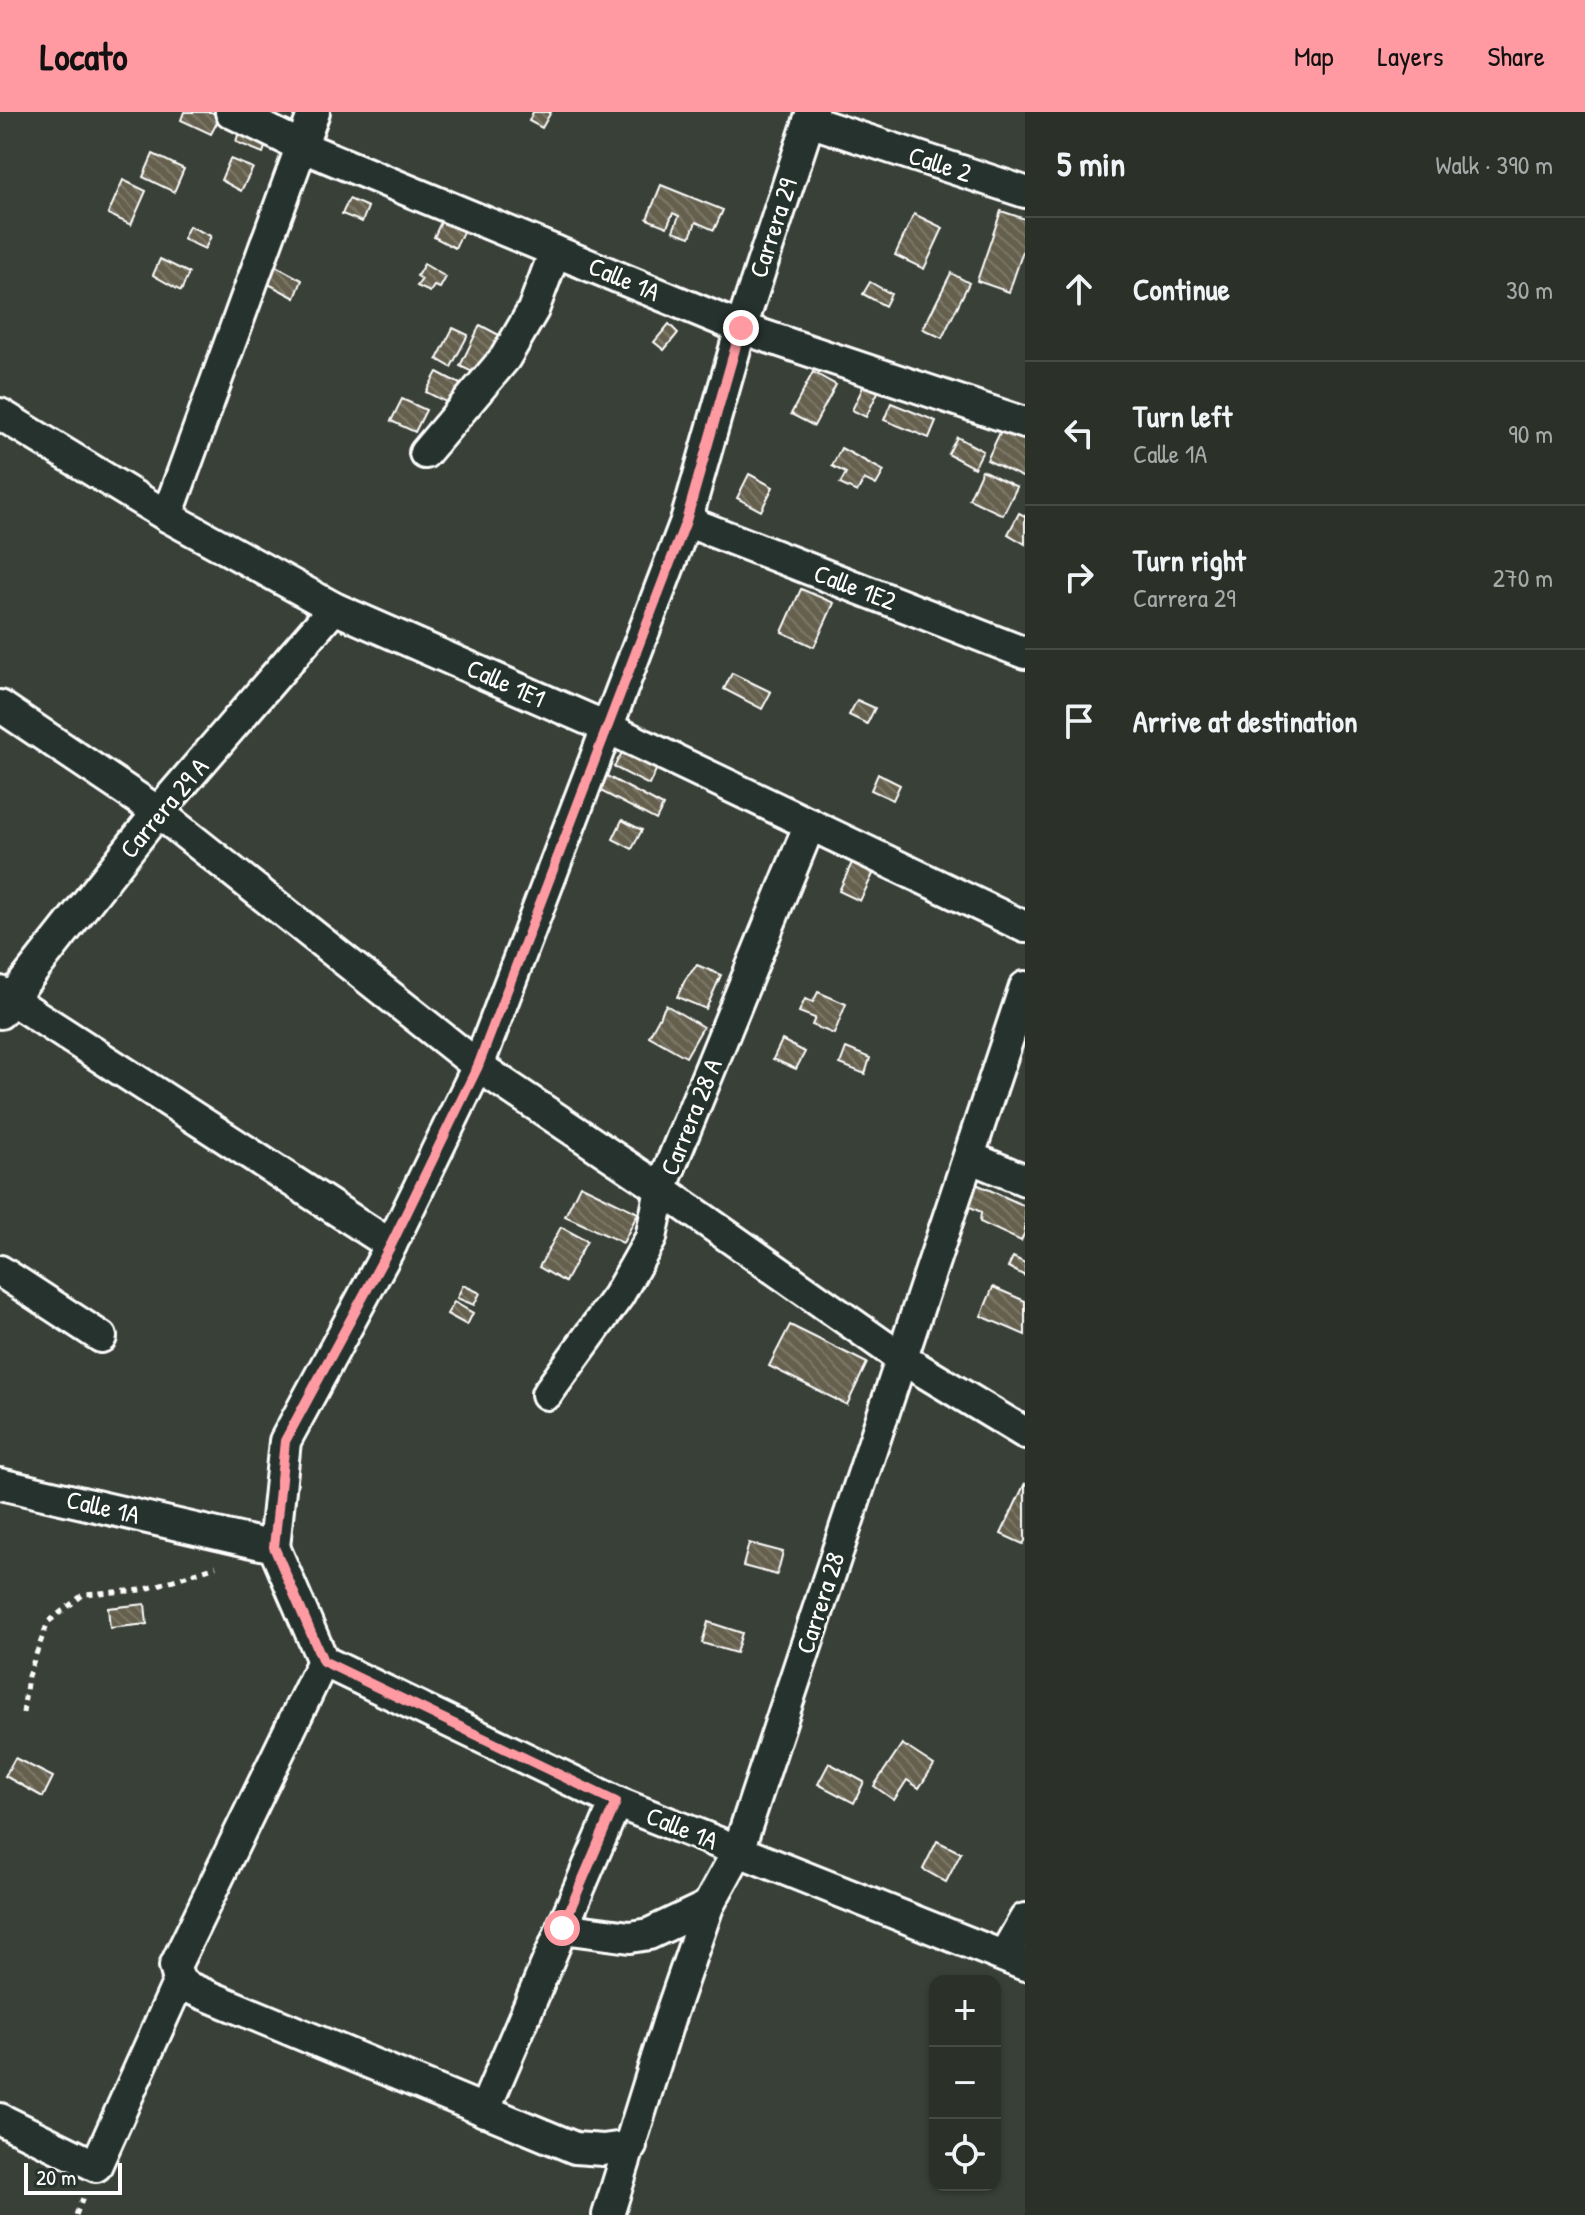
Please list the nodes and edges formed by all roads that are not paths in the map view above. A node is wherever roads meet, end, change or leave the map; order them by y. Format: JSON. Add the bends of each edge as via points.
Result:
{"nodes":[{"id":1,"x":231,"y":112,"type":"edge"},
{"id":2,"x":314,"y":112,"type":"edge"},
{"id":3,"x":810,"y":116,"type":"edge"},
{"id":4,"x":303,"y":147,"type":"junction"},
{"id":5,"x":1025,"y":192,"type":"edge"},
{"id":6,"x":555,"y":251,"type":"junction"},
{"id":7,"x":741,"y":328,"type":"junction"},
{"id":8,"x":0,"y":414,"type":"edge"},
{"id":9,"x":1025,"y":423,"type":"edge"},
{"id":10,"x":425,"y":453,"type":"dead end"},
{"id":11,"x":167,"y":516,"type":"junction"},
{"id":12,"x":686,"y":521,"type":"junction"},
{"id":13,"x":334,"y":608,"type":"junction"},
{"id":14,"x":1025,"y":653,"type":"edge"},
{"id":15,"x":0,"y":706,"type":"edge"},
{"id":16,"x":608,"y":728,"type":"junction"},
{"id":17,"x":158,"y":812,"type":"junction"},
{"id":18,"x":810,"y":824,"type":"junction"},
{"id":19,"x":1025,"y":927,"type":"edge"},
{"id":20,"x":1025,"y":987,"type":"edge"},
{"id":21,"x":4,"y":1001,"type":"edge"},
{"id":22,"x":478,"y":1066,"type":"junction"},
{"id":23,"x":969,"y":1157,"type":"junction"},
{"id":24,"x":1025,"y":1180,"type":"edge"},
{"id":25,"x":661,"y":1189,"type":"junction"},
{"id":26,"x":391,"y":1245,"type":"junction"},
{"id":27,"x":0,"y":1271,"type":"edge"},
{"id":28,"x":101,"y":1337,"type":"dead end"},
{"id":29,"x":901,"y":1358,"type":"junction"},
{"id":30,"x":547,"y":1394,"type":"dead end"},
{"id":31,"x":1025,"y":1433,"type":"edge"},
{"id":32,"x":0,"y":1484,"type":"edge"},
{"id":33,"x":274,"y":1547,"type":"junction"},
{"id":34,"x":323,"y":1661,"type":"junction"},
{"id":35,"x":616,"y":1802,"type":"junction"},
{"id":36,"x":738,"y":1851,"type":"junction"},
{"id":37,"x":708,"y":1906,"type":"junction"},
{"id":38,"x":1025,"y":1919,"type":"edge"},
{"id":39,"x":562,"y":1928,"type":"junction"},
{"id":40,"x":1014,"y":1960,"type":"edge"},
{"id":41,"x":179,"y":1981,"type":"junction"},
{"id":42,"x":484,"y":2111,"type":"junction"},
{"id":43,"x":0,"y":2119,"type":"edge"},
{"id":44,"x":631,"y":2146,"type":"junction"},
{"id":45,"x":608,"y":2215,"type":"edge"}],
"edges":[{"from":1,"to":4,"type":"street","name":"Calle 1A"},
{"from":2,"to":4,"type":"street"},
{"from":3,"to":5,"type":"street","name":"Calle 2"},
{"from":3,"to":7,"type":"street","name":"Carrera 29"},
{"from":4,"to":6,"type":"street","name":"Calle 1A"},
{"from":4,"to":11,"type":"street"},
{"from":6,"to":7,"type":"street","name":"Calle 1A"},
{"from":6,"to":10,"type":"street","via":[[533,310],[505,358]]},
{"from":7,"to":9,"type":"street","name":"Calle 1A"},
{"from":7,"to":12,"type":"street","name":"Carrera 29"},
{"from":8,"to":11,"type":"street","name":"Calle 1E1"},
{"from":11,"to":13,"type":"street","name":"Calle 1E1"},
{"from":12,"to":14,"type":"street","name":"Calle 1E2"},
{"from":12,"to":16,"type":"street","name":"Carrera 29"},
{"from":13,"to":16,"type":"street","name":"Calle 1E1"},
{"from":13,"to":17,"type":"street","name":"Carrera 29 A"},
{"from":15,"to":17,"type":"street"},
{"from":16,"to":18,"type":"street","name":"Calle 1E1"},
{"from":16,"to":22,"type":"street","name":"Carrera 29"},
{"from":17,"to":21,"type":"street","name":"Carrera 29 A"},
{"from":17,"to":22,"type":"street"},
{"from":18,"to":19,"type":"street","name":"Calle 1E1"},
{"from":18,"to":25,"type":"street","name":"Carrera 28 A"},
{"from":20,"to":23,"type":"street","name":"Carrera 28"},
{"from":21,"to":26,"type":"street"},
{"from":22,"to":25,"type":"street"},
{"from":22,"to":26,"type":"street","name":"Carrera 29"},
{"from":23,"to":24,"type":"street"},
{"from":23,"to":29,"type":"street","name":"Carrera 28"},
{"from":25,"to":29,"type":"street"},
{"from":25,"to":30,"type":"street","name":"Carrera 28 A","via":[[651,1238],[618,1296]]},
{"from":26,"to":33,"type":"street","name":"Carrera 29","via":[[285,1441]]},
{"from":27,"to":28,"type":"street"},
{"from":29,"to":31,"type":"street"},
{"from":29,"to":36,"type":"street","name":"Carrera 28"},
{"from":32,"to":33,"type":"street","name":"Calle 1A"},
{"from":33,"to":34,"type":"street"},
{"from":34,"to":35,"type":"street","name":"Calle 1A"},
{"from":34,"to":41,"type":"street","via":[[175,1966]]},
{"from":35,"to":36,"type":"street","name":"Calle 1A"},
{"from":35,"to":39,"type":"street"},
{"from":36,"to":37,"type":"street","name":"Carrera 28"},
{"from":36,"to":40,"type":"street","name":"Calle 1A"},
{"from":37,"to":39,"type":"street","via":[[649,1934],[630,1937]]},
{"from":37,"to":44,"type":"street","name":"Carrera 28"},
{"from":38,"to":40,"type":"street"},
{"from":39,"to":42,"type":"street"},
{"from":41,"to":42,"type":"street"},
{"from":41,"to":43,"type":"street","via":[[96,2166]]},
{"from":42,"to":44,"type":"street","via":[[575,2148]]},
{"from":44,"to":45,"type":"street","name":"Carrera 28"}]}
